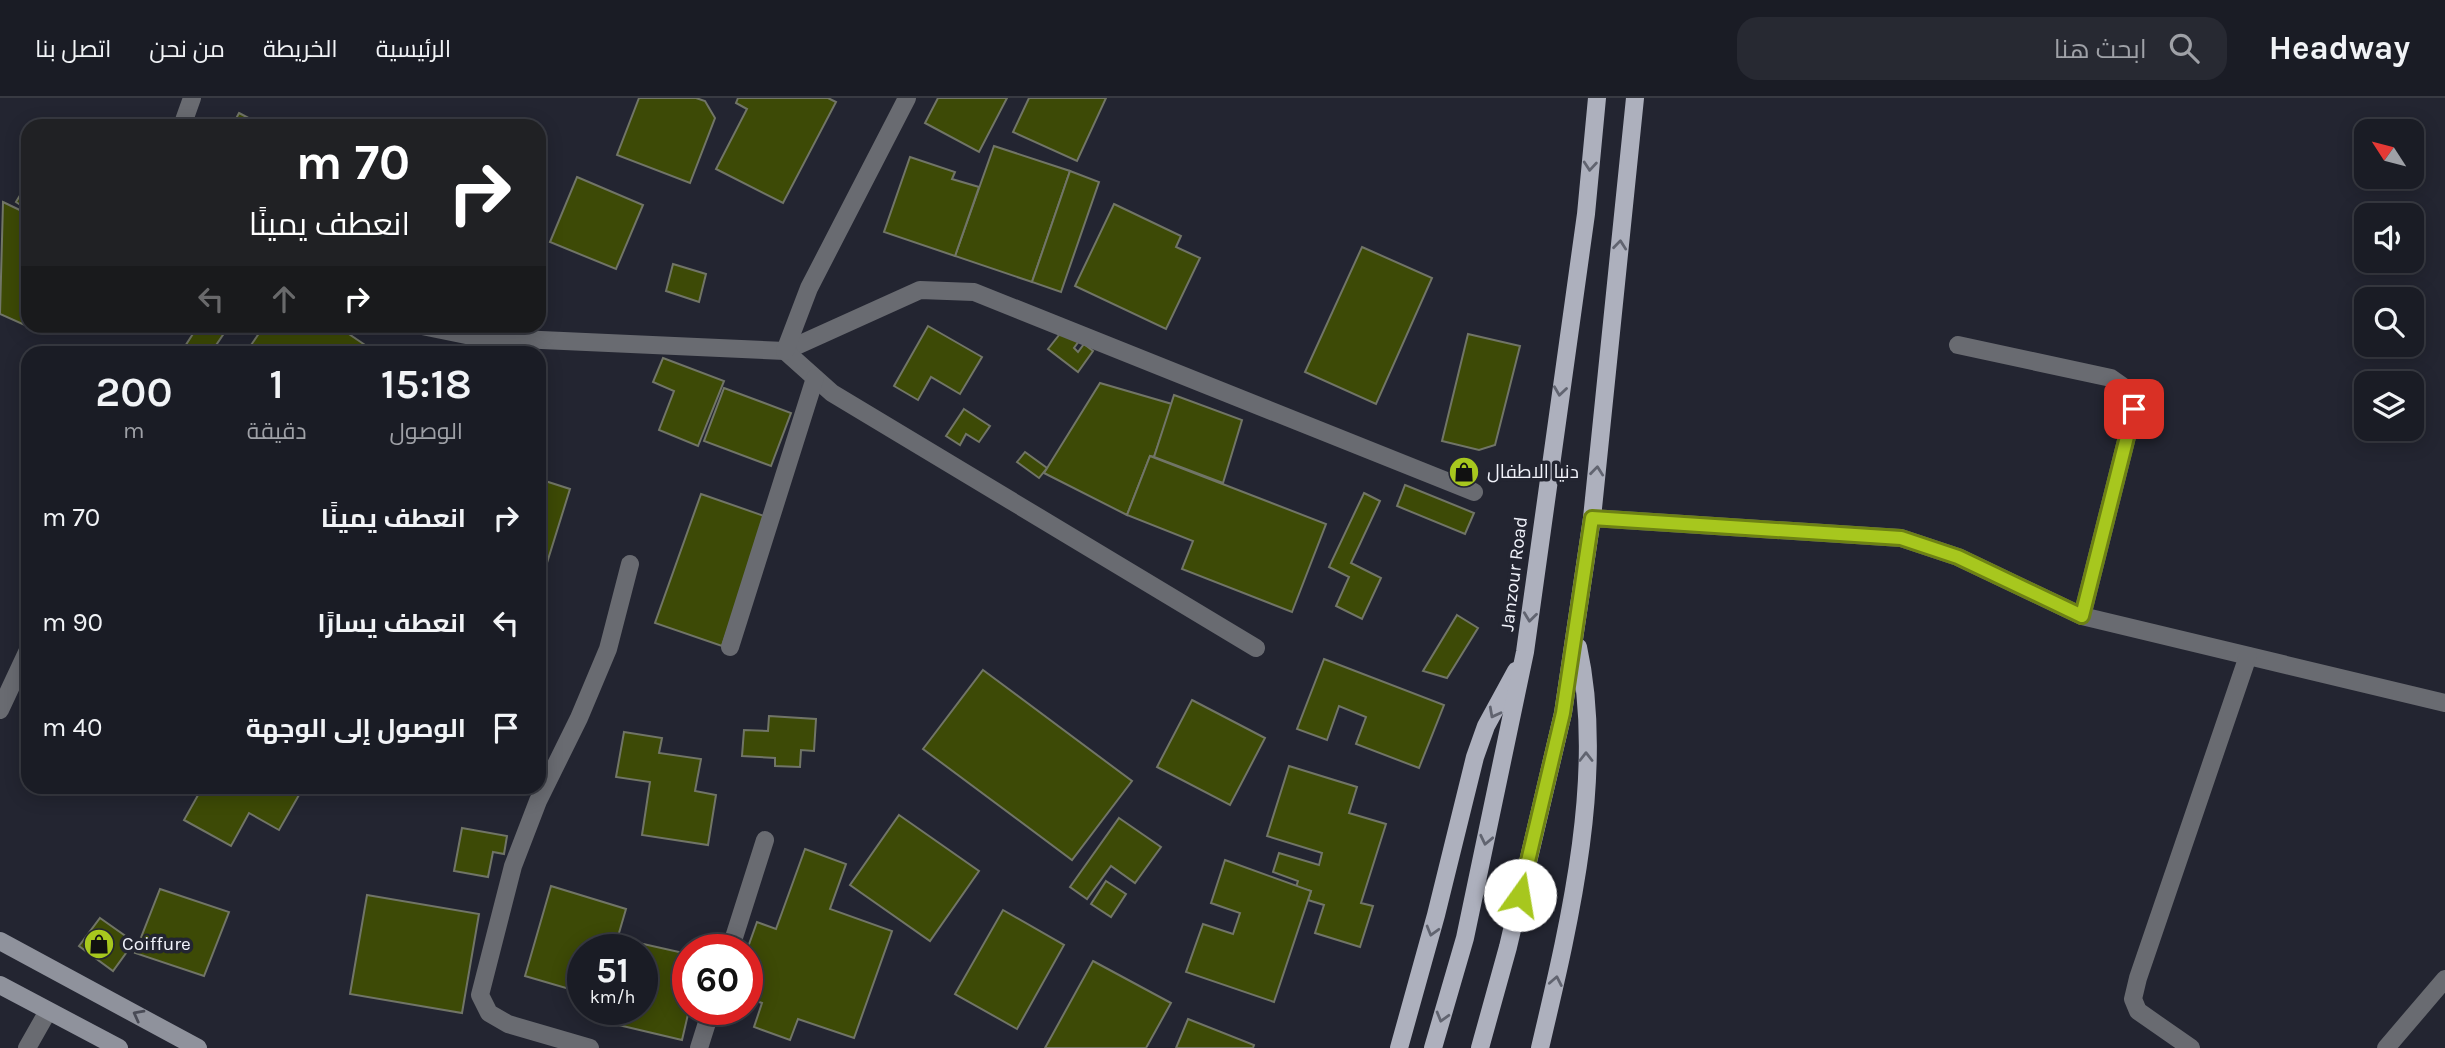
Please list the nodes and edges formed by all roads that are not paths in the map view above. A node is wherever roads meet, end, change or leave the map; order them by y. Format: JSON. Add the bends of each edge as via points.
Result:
{"nodes":[{"id":1,"x":192,"y":98,"type":"edge"},
{"id":2,"x":907,"y":98,"type":"edge"},
{"id":3,"x":1597,"y":98,"type":"edge"},
{"id":4,"x":1635,"y":98,"type":"edge"},
{"id":5,"x":184,"y":119,"type":"edge"},
{"id":6,"x":456,"y":333,"type":"edge"},
{"id":7,"x":1958,"y":345,"type":"dead end"},
{"id":8,"x":785,"y":351,"type":"junction"},
{"id":9,"x":816,"y":378,"type":"junction"},
{"id":10,"x":1474,"y":492,"type":"dead end"},
{"id":11,"x":1592,"y":518,"type":"junction"},
{"id":12,"x":630,"y":564,"type":"dead end"},
{"id":13,"x":2082,"y":616,"type":"junction"},
{"id":14,"x":1575,"y":637,"type":"junction"},
{"id":15,"x":730,"y":647,"type":"dead end"},
{"id":16,"x":1256,"y":648,"type":"dead end"},
{"id":17,"x":1525,"y":652,"type":"junction"},
{"id":18,"x":2248,"y":656,"type":"junction"},
{"id":19,"x":21,"y":665,"type":"edge"},
{"id":20,"x":2445,"y":703,"type":"edge"},
{"id":21,"x":0,"y":710,"type":"edge"},
{"id":22,"x":546,"y":785,"type":"edge"},
{"id":23,"x":541,"y":794,"type":"edge"},
{"id":24,"x":765,"y":841,"type":"dead end"},
{"id":25,"x":735,"y":934,"type":"edge"},
{"id":26,"x":0,"y":941,"type":"edge"},
{"id":27,"x":2445,"y":979,"type":"edge"},
{"id":28,"x":0,"y":985,"type":"edge"},
{"id":29,"x":48,"y":1011,"type":"junction"},
{"id":30,"x":706,"y":1025,"type":"edge"},
{"id":31,"x":27,"y":1048,"type":"edge"},
{"id":32,"x":119,"y":1048,"type":"edge"},
{"id":33,"x":198,"y":1048,"type":"edge"},
{"id":34,"x":590,"y":1048,"type":"edge"},
{"id":35,"x":699,"y":1048,"type":"edge"},
{"id":36,"x":1399,"y":1048,"type":"edge"},
{"id":37,"x":1433,"y":1048,"type":"edge"},
{"id":38,"x":1480,"y":1048,"type":"edge"},
{"id":39,"x":1540,"y":1048,"type":"edge"},
{"id":40,"x":2191,"y":1048,"type":"edge"},
{"id":41,"x":2386,"y":1048,"type":"edge"}],
"edges":[{"from":1,"to":5,"type":"street"},
{"from":2,"to":8,"type":"street","via":[[808,288]]},
{"from":3,"to":17,"type":"main road","name":"Janzour Road","one_way":true,"via":[[1586,214]]},
{"from":11,"to":4,"type":"main road","one_way":true},
{"from":6,"to":8,"type":"street"},
{"from":7,"to":13,"type":"street","via":[[2111,378],[2128,390],[2134,409]]},
{"from":8,"to":9,"type":"street"},
{"from":8,"to":10,"type":"street","via":[[920,290],[974,292]]},
{"from":9,"to":15,"type":"street"},
{"from":9,"to":16,"type":"street","via":[[832,393]]},
{"from":11,"to":13,"type":"street","via":[[1901,538],[1958,557]]},
{"from":11,"to":14,"type":"main road"},
{"from":12,"to":22,"type":"street","via":[[608,649]]},
{"from":13,"to":18,"type":"street"},
{"from":14,"to":38,"type":"main road","via":[[1563,713]]},
{"from":39,"to":14,"type":"main road","one_way":true,"via":[[1585,822],[1584,677]]},
{"from":17,"to":36,"type":"main road","one_way":true,"via":[[1475,757]]},
{"from":17,"to":37,"type":"main road","name":"Janzour Road","one_way":true,"via":[[1465,938]]},
{"from":18,"to":20,"type":"street"},
{"from":18,"to":40,"type":"street","via":[[2133,999],[2138,1011]]},
{"from":19,"to":21,"type":"street"},
{"from":23,"to":34,"type":"street","via":[[513,866],[480,995],[489,1013],[508,1024]]},
{"from":24,"to":25,"type":"street"},
{"from":33,"to":26,"type":"main road","one_way":true},
{"from":27,"to":41,"type":"street"},
{"from":28,"to":29,"type":"main road"},
{"from":29,"to":31,"type":"street"},
{"from":29,"to":32,"type":"main road"},
{"from":30,"to":35,"type":"street"}]}
